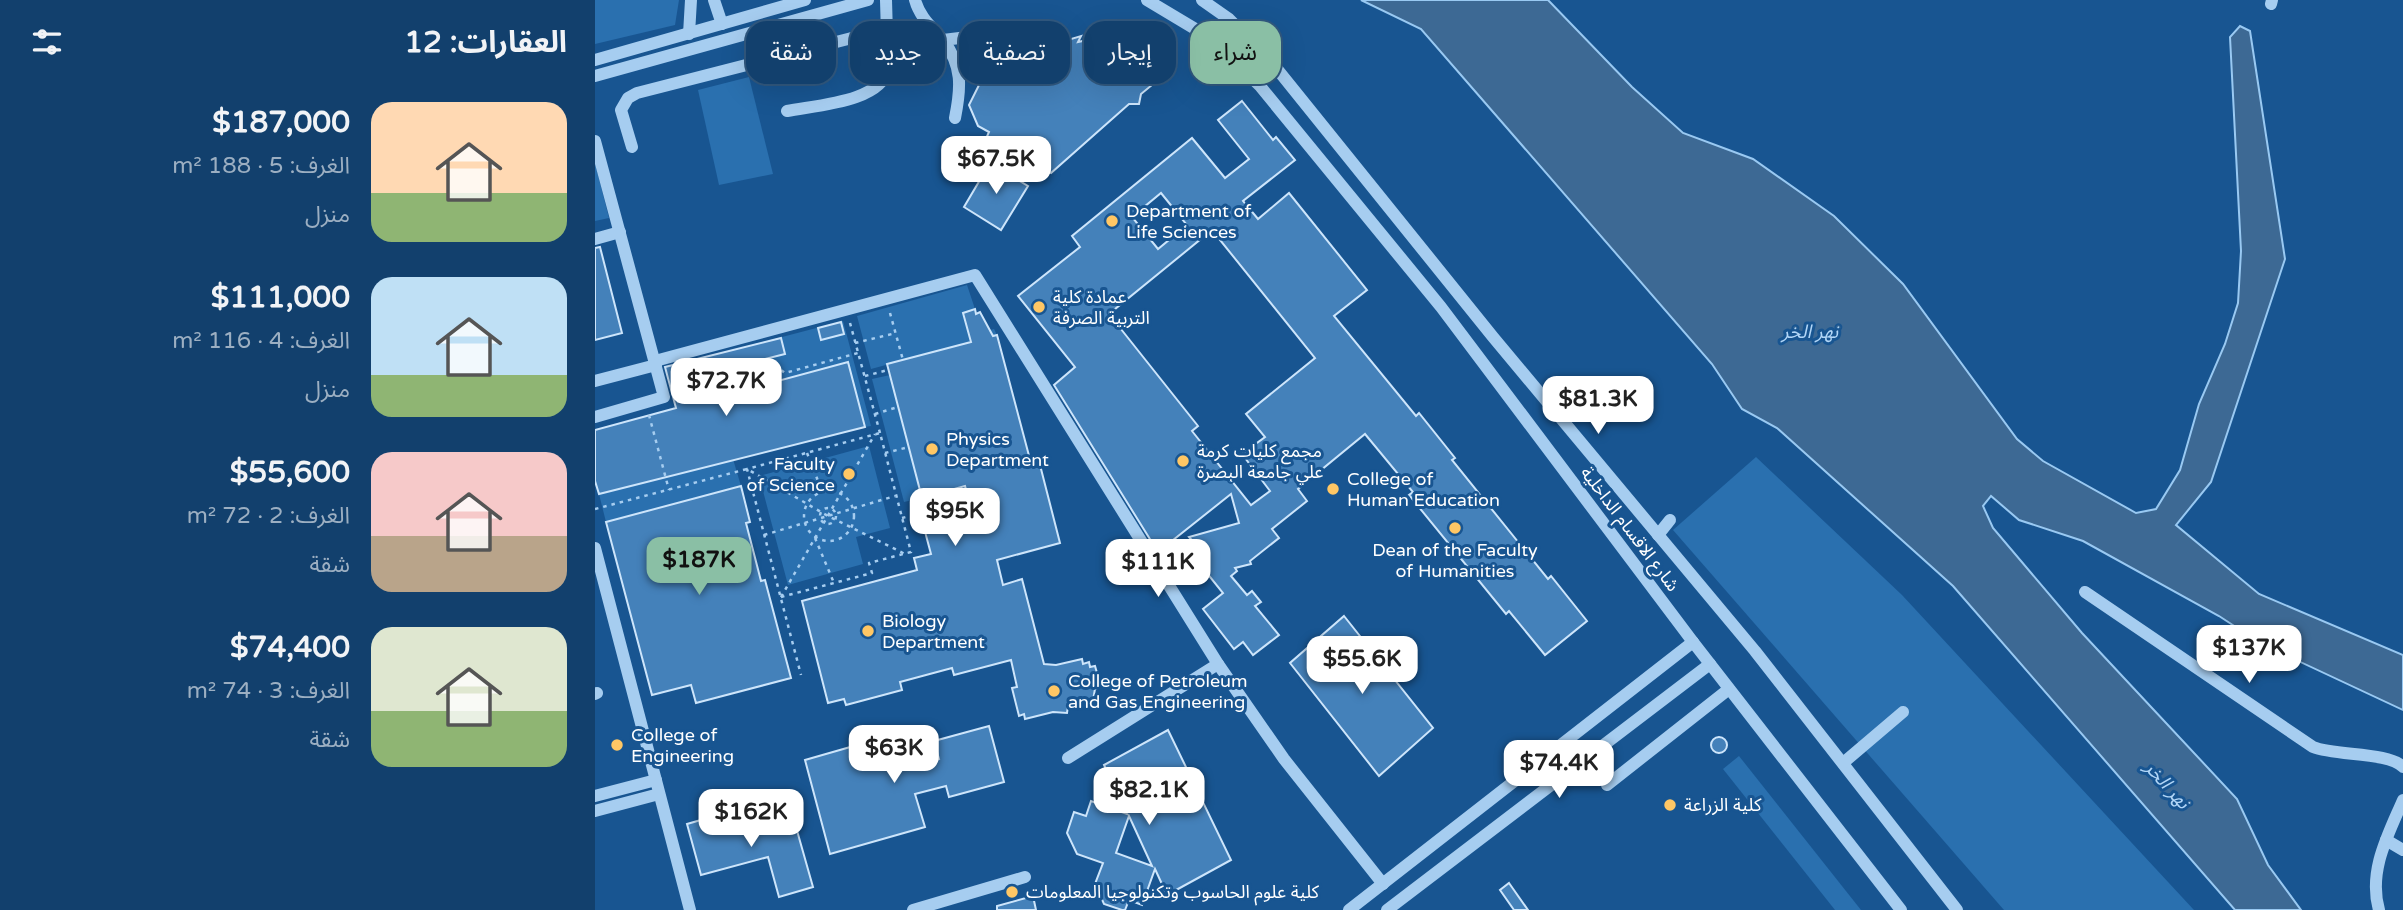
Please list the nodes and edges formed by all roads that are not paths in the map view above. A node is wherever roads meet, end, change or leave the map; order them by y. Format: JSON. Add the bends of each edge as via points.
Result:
{"nodes":[{"id":1,"x":691,"y":0,"type":"edge"},
{"id":2,"x":714,"y":0,"type":"edge"},
{"id":3,"x":805,"y":0,"type":"edge"},
{"id":4,"x":867,"y":0,"type":"edge"},
{"id":5,"x":886,"y":0,"type":"edge"},
{"id":6,"x":915,"y":0,"type":"edge"},
{"id":7,"x":1147,"y":0,"type":"edge"},
{"id":8,"x":1206,"y":3,"type":"edge"},
{"id":9,"x":887,"y":21,"type":"edge"},
{"id":10,"x":925,"y":21,"type":"edge"},
{"id":11,"x":1197,"y":21,"type":"edge"},
{"id":12,"x":722,"y":24,"type":"junction"},
{"id":13,"x":1190,"y":24,"type":"edge"},
{"id":14,"x":689,"y":34,"type":"junction"},
{"id":15,"x":850,"y":38,"type":"edge"},
{"id":16,"x":945,"y":44,"type":"edge"},
{"id":17,"x":595,"y":60,"type":"edge"},
{"id":18,"x":595,"y":76,"type":"edge"},
{"id":19,"x":882,"y":84,"type":"edge"},
{"id":20,"x":1259,"y":84,"type":"edge"},
{"id":21,"x":787,"y":111,"type":"dead end"},
{"id":22,"x":955,"y":118,"type":"dead end"},
{"id":23,"x":595,"y":141,"type":"edge"},
{"id":24,"x":632,"y":147,"type":"dead end"},
{"id":25,"x":620,"y":232,"type":"junction"},
{"id":26,"x":595,"y":239,"type":"edge"},
{"id":27,"x":655,"y":363,"type":"junction"},
{"id":28,"x":595,"y":381,"type":"edge"},
{"id":29,"x":1566,"y":401,"type":"dead end"},
{"id":30,"x":1557,"y":414,"type":"junction"},
{"id":31,"x":1577,"y":415,"type":"dead end"},
{"id":32,"x":595,"y":416,"type":"edge"},
{"id":33,"x":1567,"y":424,"type":"junction"},
{"id":34,"x":1670,"y":520,"type":"dead end"},
{"id":35,"x":1658,"y":535,"type":"junction"},
{"id":36,"x":595,"y":548,"type":"edge"},
{"id":37,"x":2085,"y":592,"type":"dead end"},
{"id":38,"x":1693,"y":642,"type":"junction"},
{"id":39,"x":1218,"y":664,"type":"junction"},
{"id":40,"x":1710,"y":664,"type":"junction"},
{"id":41,"x":1729,"y":689,"type":"junction"},
{"id":42,"x":1903,"y":712,"type":"dead end"},
{"id":43,"x":1068,"y":758,"type":"dead end"},
{"id":44,"x":1843,"y":764,"type":"junction"},
{"id":45,"x":2403,"y":767,"type":"edge"},
{"id":46,"x":656,"y":780,"type":"junction"},
{"id":47,"x":1607,"y":785,"type":"dead end"},
{"id":48,"x":659,"y":794,"type":"junction"},
{"id":49,"x":595,"y":796,"type":"edge"},
{"id":50,"x":2403,"y":800,"type":"edge"},
{"id":51,"x":595,"y":811,"type":"edge"},
{"id":52,"x":2386,"y":840,"type":"junction"},
{"id":53,"x":2403,"y":850,"type":"edge"},
{"id":54,"x":1025,"y":877,"type":"dead end"},
{"id":55,"x":1383,"y":884,"type":"junction"},
{"id":56,"x":690,"y":910,"type":"edge"},
{"id":57,"x":913,"y":910,"type":"edge"},
{"id":58,"x":1349,"y":910,"type":"edge"},
{"id":59,"x":1387,"y":910,"type":"edge"},
{"id":60,"x":1901,"y":910,"type":"edge"},
{"id":61,"x":1957,"y":910,"type":"edge"},
{"id":62,"x":2379,"y":910,"type":"edge"}],
"edges":[{"from":1,"to":14,"type":"street"},
{"from":2,"to":12,"type":"street"},
{"from":3,"to":12,"type":"street"},
{"from":4,"to":18,"type":"street"},
{"from":5,"to":9,"type":"street"},
{"from":6,"to":10,"type":"street"},
{"from":7,"to":13,"type":"street","name":"شارع الاقسام الداخلية"},
{"from":8,"to":11,"type":"street"},
{"from":8,"to":30,"type":"street","name":"شارع الاقسام الداخلية","via":[[1269,59],[1438,261]]},
{"from":12,"to":14,"type":"street"},
{"from":14,"to":17,"type":"street"},
{"from":15,"to":24,"type":"street","via":[[637,93],[621,110]]},
{"from":16,"to":22,"type":"street","via":[[960,74]]},
{"from":19,"to":21,"type":"street","via":[[877,90]]},
{"from":20,"to":38,"type":"street","name":"شارع الاقسام الداخلية","via":[[1433,296]]},
{"from":23,"to":25,"type":"street"},
{"from":25,"to":26,"type":"street"},
{"from":25,"to":27,"type":"street"},
{"from":27,"to":28,"type":"street"},
{"from":27,"to":32,"type":"street","via":[[664,397]]},
{"from":27,"to":39,"type":"street","via":[[975,275]]},
{"from":29,"to":30,"type":"street"},
{"from":30,"to":33,"type":"street","name":"شارع الاقسام الداخلية"},
{"from":31,"to":33,"type":"street"},
{"from":33,"to":35,"type":"street","name":"شارع الاقسام الداخلية"},
{"from":34,"to":35,"type":"street"},
{"from":35,"to":44,"type":"street","name":"شارع الاقسام الداخلية"},
{"from":36,"to":46,"type":"street"},
{"from":37,"to":45,"type":"street","via":[[2313,747],[2340,755],[2390,759]]},
{"from":38,"to":40,"type":"street","name":"شارع الاقسام الداخلية"},
{"from":38,"to":55,"type":"street"},
{"from":39,"to":43,"type":"street"},
{"from":39,"to":55,"type":"street","via":[[1284,759]]},
{"from":40,"to":41,"type":"street","name":"شارع الاقسام الداخلية"},
{"from":40,"to":59,"type":"street"},
{"from":41,"to":47,"type":"street"},
{"from":41,"to":60,"type":"street","name":"شارع الاقسام الداخلية"},
{"from":42,"to":44,"type":"street"},
{"from":44,"to":61,"type":"street","name":"شارع الاقسام الداخلية"},
{"from":46,"to":48,"type":"street"},
{"from":46,"to":49,"type":"street"},
{"from":48,"to":51,"type":"street"},
{"from":48,"to":56,"type":"street"},
{"from":50,"to":52,"type":"street"},
{"from":52,"to":53,"type":"street"},
{"from":52,"to":62,"type":"street","via":[[2375,883]]},
{"from":54,"to":57,"type":"street"},
{"from":55,"to":58,"type":"street"}]}
